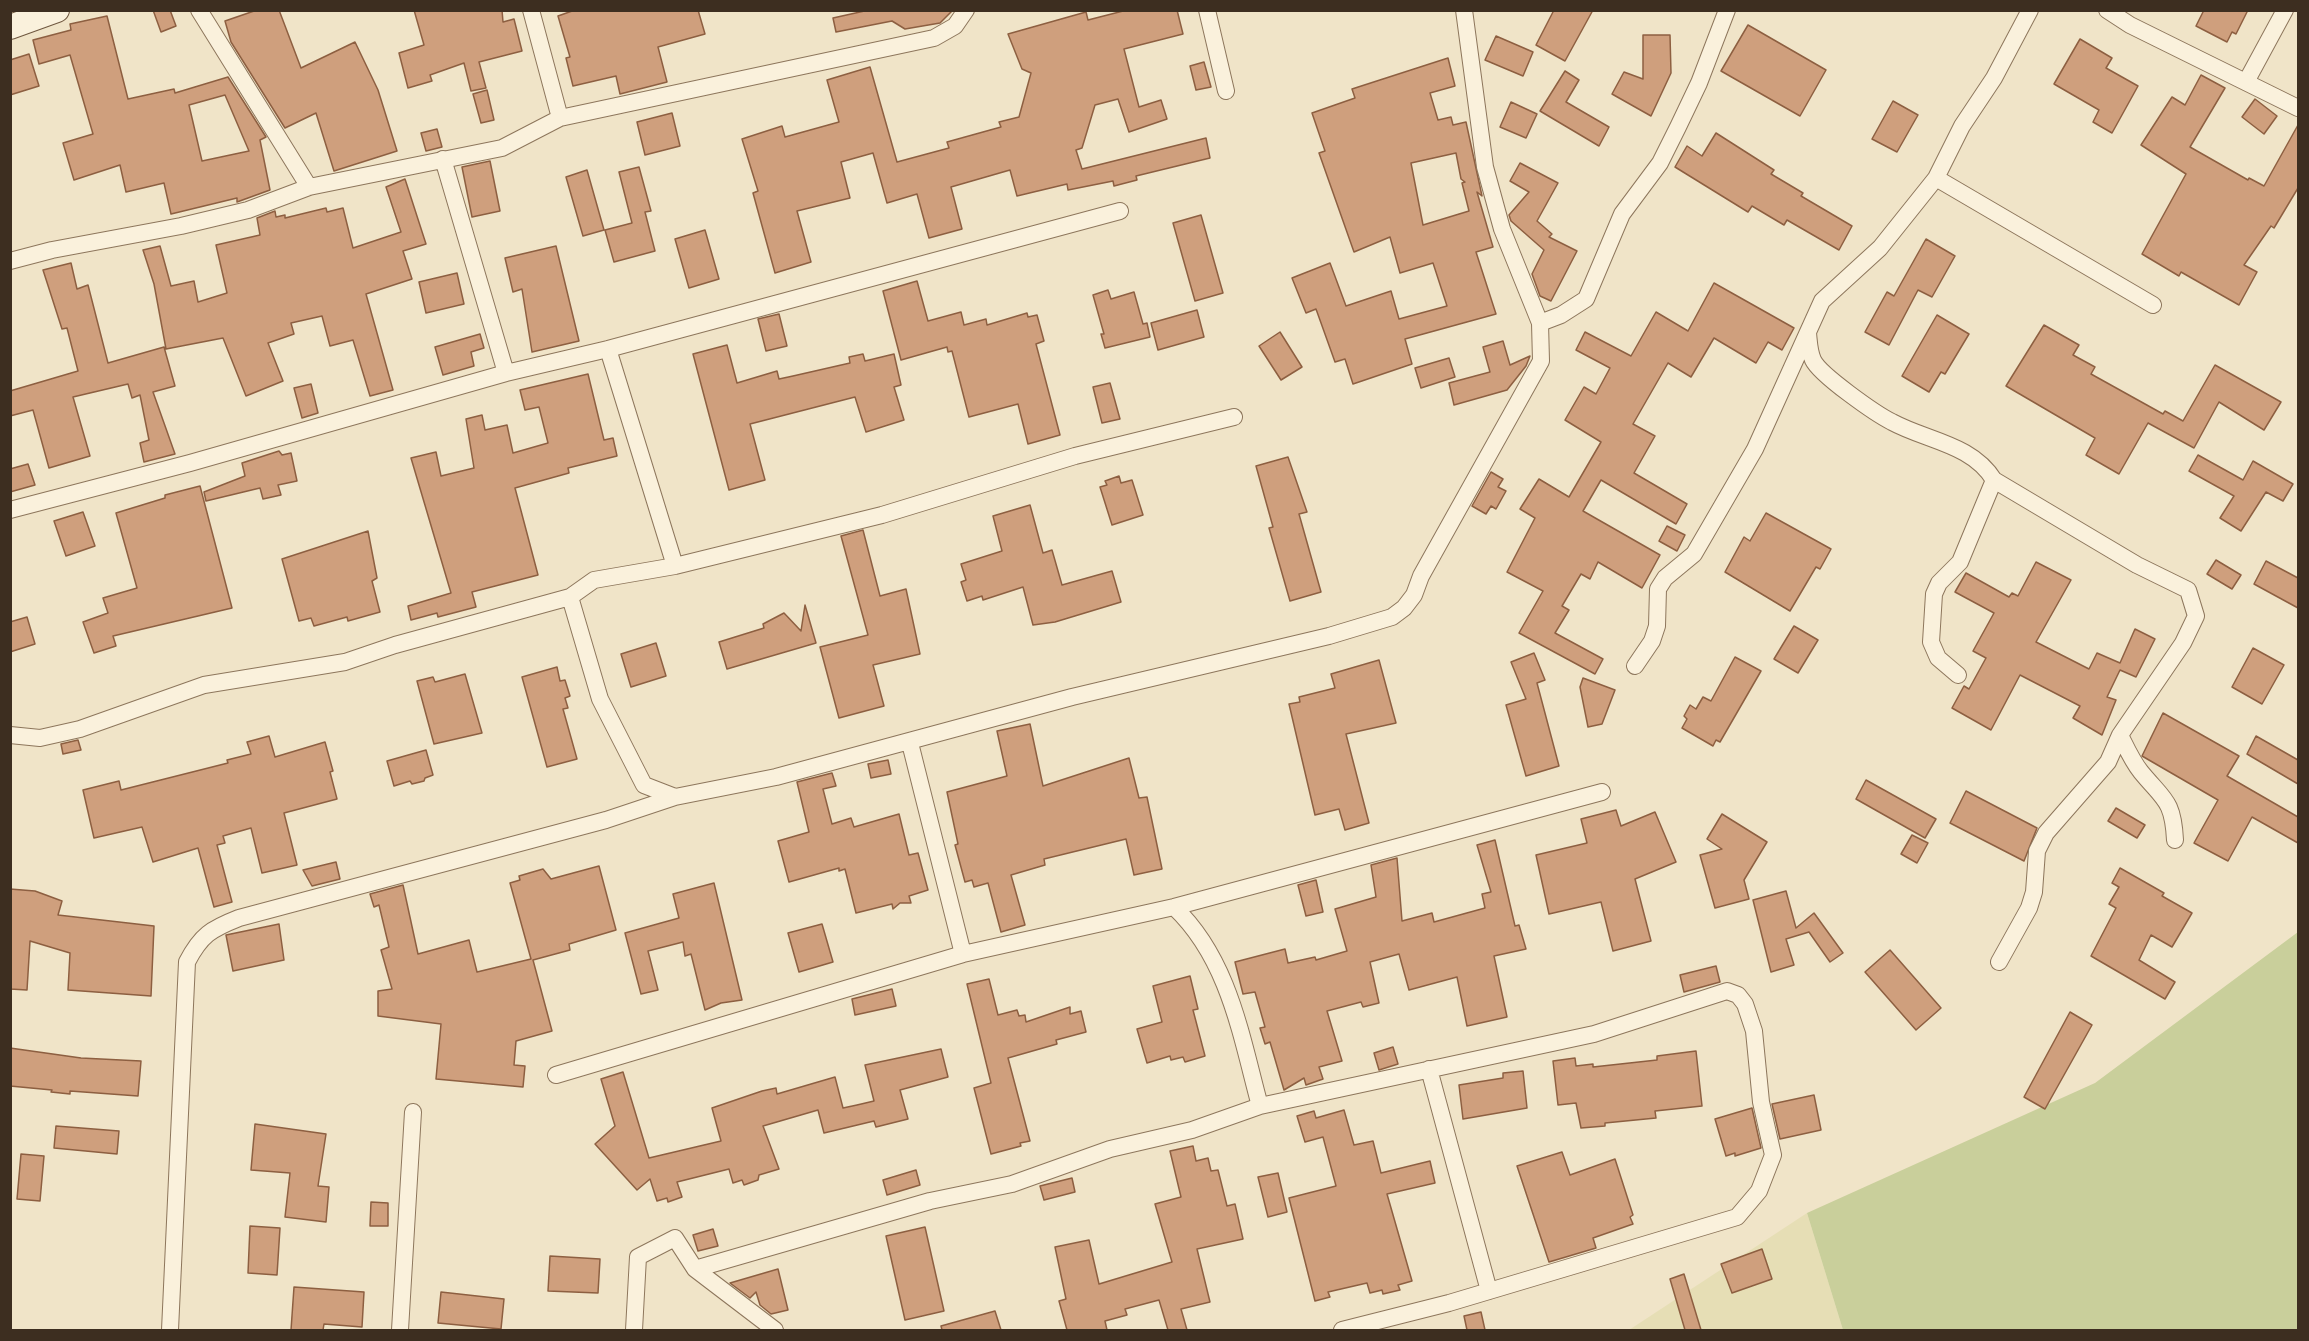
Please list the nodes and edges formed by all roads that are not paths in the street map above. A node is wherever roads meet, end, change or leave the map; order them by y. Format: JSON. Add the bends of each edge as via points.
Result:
{"nodes":[{"id":1,"x":57,"y":10,"type":"edge"},
{"id":2,"x":199,"y":10,"type":"edge"},
{"id":3,"x":531,"y":10,"type":"edge"},
{"id":4,"x":966,"y":10,"type":"edge"},
{"id":5,"x":1207,"y":10,"type":"edge"},
{"id":6,"x":1727,"y":10,"type":"edge"},
{"id":7,"x":2030,"y":10,"type":"edge"},
{"id":8,"x":2107,"y":10,"type":"edge"},
{"id":9,"x":2285,"y":10,"type":"edge"},
{"id":10,"x":1467,"y":13,"type":"edge"},
{"id":11,"x":10,"y":27,"type":"edge"},
{"id":12,"x":2246,"y":82,"type":"junction"},
{"id":13,"x":1226,"y":91,"type":"dead end"},
{"id":14,"x":2298,"y":108,"type":"edge"},
{"id":15,"x":560,"y":118,"type":"junction"},
{"id":16,"x":443,"y":159,"type":"junction"},
{"id":17,"x":1936,"y":178,"type":"junction"},
{"id":18,"x":309,"y":187,"type":"junction"},
{"id":19,"x":1120,"y":211,"type":"dead end"},
{"id":20,"x":10,"y":261,"type":"edge"},
{"id":21,"x":2153,"y":305,"type":"dead end"},
{"id":22,"x":1540,"y":323,"type":"junction"},
{"id":23,"x":1808,"y":333,"type":"junction"},
{"id":24,"x":608,"y":349,"type":"junction"},
{"id":25,"x":506,"y":373,"type":"junction"},
{"id":26,"x":1234,"y":417,"type":"dead end"},
{"id":27,"x":1994,"y":480,"type":"junction"},
{"id":28,"x":10,"y":510,"type":"edge"},
{"id":29,"x":675,"y":566,"type":"junction"},
{"id":30,"x":570,"y":597,"type":"junction"},
{"id":31,"x":1635,"y":666,"type":"dead end"},
{"id":32,"x":1958,"y":675,"type":"dead end"},
{"id":33,"x":10,"y":735,"type":"edge"},
{"id":34,"x":2120,"y":735,"type":"junction"},
{"id":35,"x":910,"y":743,"type":"junction"},
{"id":36,"x":644,"y":786,"type":"junction"},
{"id":37,"x":1602,"y":792,"type":"dead end"},
{"id":38,"x":675,"y":797,"type":"junction"},
{"id":39,"x":630,"y":812,"type":"junction"},
{"id":40,"x":2175,"y":840,"type":"dead end"},
{"id":41,"x":1174,"y":907,"type":"junction"},
{"id":42,"x":963,"y":954,"type":"junction"},
{"id":43,"x":1999,"y":962,"type":"dead end"},
{"id":44,"x":1429,"y":1069,"type":"junction"},
{"id":45,"x":556,"y":1075,"type":"dead end"},
{"id":46,"x":1260,"y":1106,"type":"junction"},
{"id":47,"x":413,"y":1112,"type":"dead end"},
{"id":48,"x":695,"y":1269,"type":"junction"},
{"id":49,"x":1489,"y":1291,"type":"junction"},
{"id":50,"x":170,"y":1330,"type":"edge"},
{"id":51,"x":400,"y":1330,"type":"edge"},
{"id":52,"x":634,"y":1330,"type":"edge"},
{"id":53,"x":775,"y":1330,"type":"edge"},
{"id":54,"x":1342,"y":1330,"type":"edge"}],
"edges":[{"from":1,"to":11,"type":"street"},
{"from":2,"to":18,"type":"street"},
{"from":3,"to":15,"type":"street"},
{"from":4,"to":15,"type":"street","via":[[955,26],[934,38]]},
{"from":5,"to":13,"type":"street"},
{"from":6,"to":22,"type":"street","via":[[1682,118],[1660,163],[1622,214],[1586,299]]},
{"from":7,"to":17,"type":"street"},
{"from":8,"to":12,"type":"street"},
{"from":9,"to":12,"type":"street"},
{"from":10,"to":22,"type":"street","via":[[1485,167],[1502,229]]},
{"from":12,"to":14,"type":"street"},
{"from":15,"to":16,"type":"street","via":[[502,148]]},
{"from":16,"to":18,"type":"street"},
{"from":16,"to":25,"type":"street"},
{"from":17,"to":21,"type":"street"},
{"from":17,"to":23,"type":"street","via":[[1880,248],[1822,301]]},
{"from":18,"to":20,"type":"street","via":[[248,210]]},
{"from":19,"to":24,"type":"street"},
{"from":22,"to":35,"type":"street","via":[[1541,361],[1414,595],[1392,617]]},
{"from":23,"to":27,"type":"street","via":[[1814,362],[1844,389],[1891,422],[1977,459]]},
{"from":23,"to":31,"type":"street","via":[[1755,449],[1701,544],[1658,589],[1657,626]]},
{"from":24,"to":25,"type":"street"},
{"from":24,"to":29,"type":"street"},
{"from":25,"to":28,"type":"street"},
{"from":26,"to":29,"type":"street","via":[[1075,456],[882,515]]},
{"from":27,"to":32,"type":"street","via":[[1960,562],[1939,583],[1934,594],[1931,642],[1938,658]]},
{"from":27,"to":34,"type":"street","via":[[2137,565],[2178,584],[2193,598],[2196,616],[2183,643]]},
{"from":29,"to":30,"type":"street","via":[[594,580]]},
{"from":30,"to":33,"type":"street","via":[[345,662],[204,686],[80,729],[40,738]]},
{"from":30,"to":36,"type":"street","via":[[600,699]]},
{"from":34,"to":40,"type":"street","via":[[2141,772],[2167,801],[2174,816]]},
{"from":34,"to":43,"type":"street","via":[[2108,762],[2046,833],[2037,851],[2029,908]]},
{"from":35,"to":38,"type":"street","via":[[776,777]]},
{"from":35,"to":42,"type":"street"},
{"from":36,"to":38,"type":"street"},
{"from":36,"to":39,"type":"street"},
{"from":37,"to":41,"type":"street"},
{"from":38,"to":39,"type":"street"},
{"from":39,"to":50,"type":"street","via":[[239,918],[214,928],[198,940],[187,962]]},
{"from":41,"to":42,"type":"street"},
{"from":41,"to":46,"type":"street","via":[[1205,942],[1223,977]]},
{"from":42,"to":45,"type":"street"},
{"from":44,"to":46,"type":"street"},
{"from":44,"to":49,"type":"street"},
{"from":44,"to":49,"type":"street","via":[[1594,1034],[1727,991],[1738,995],[1745,1004],[1754,1031],[1761,1102],[1773,1155],[1759,1191],[1737,1217]]},
{"from":46,"to":48,"type":"street","via":[[1192,1130],[1110,1149],[1012,1184],[930,1201]]},
{"from":47,"to":51,"type":"street"},
{"from":48,"to":52,"type":"street","via":[[675,1238],[638,1257]]},
{"from":48,"to":53,"type":"street"},
{"from":49,"to":54,"type":"street"}]}
